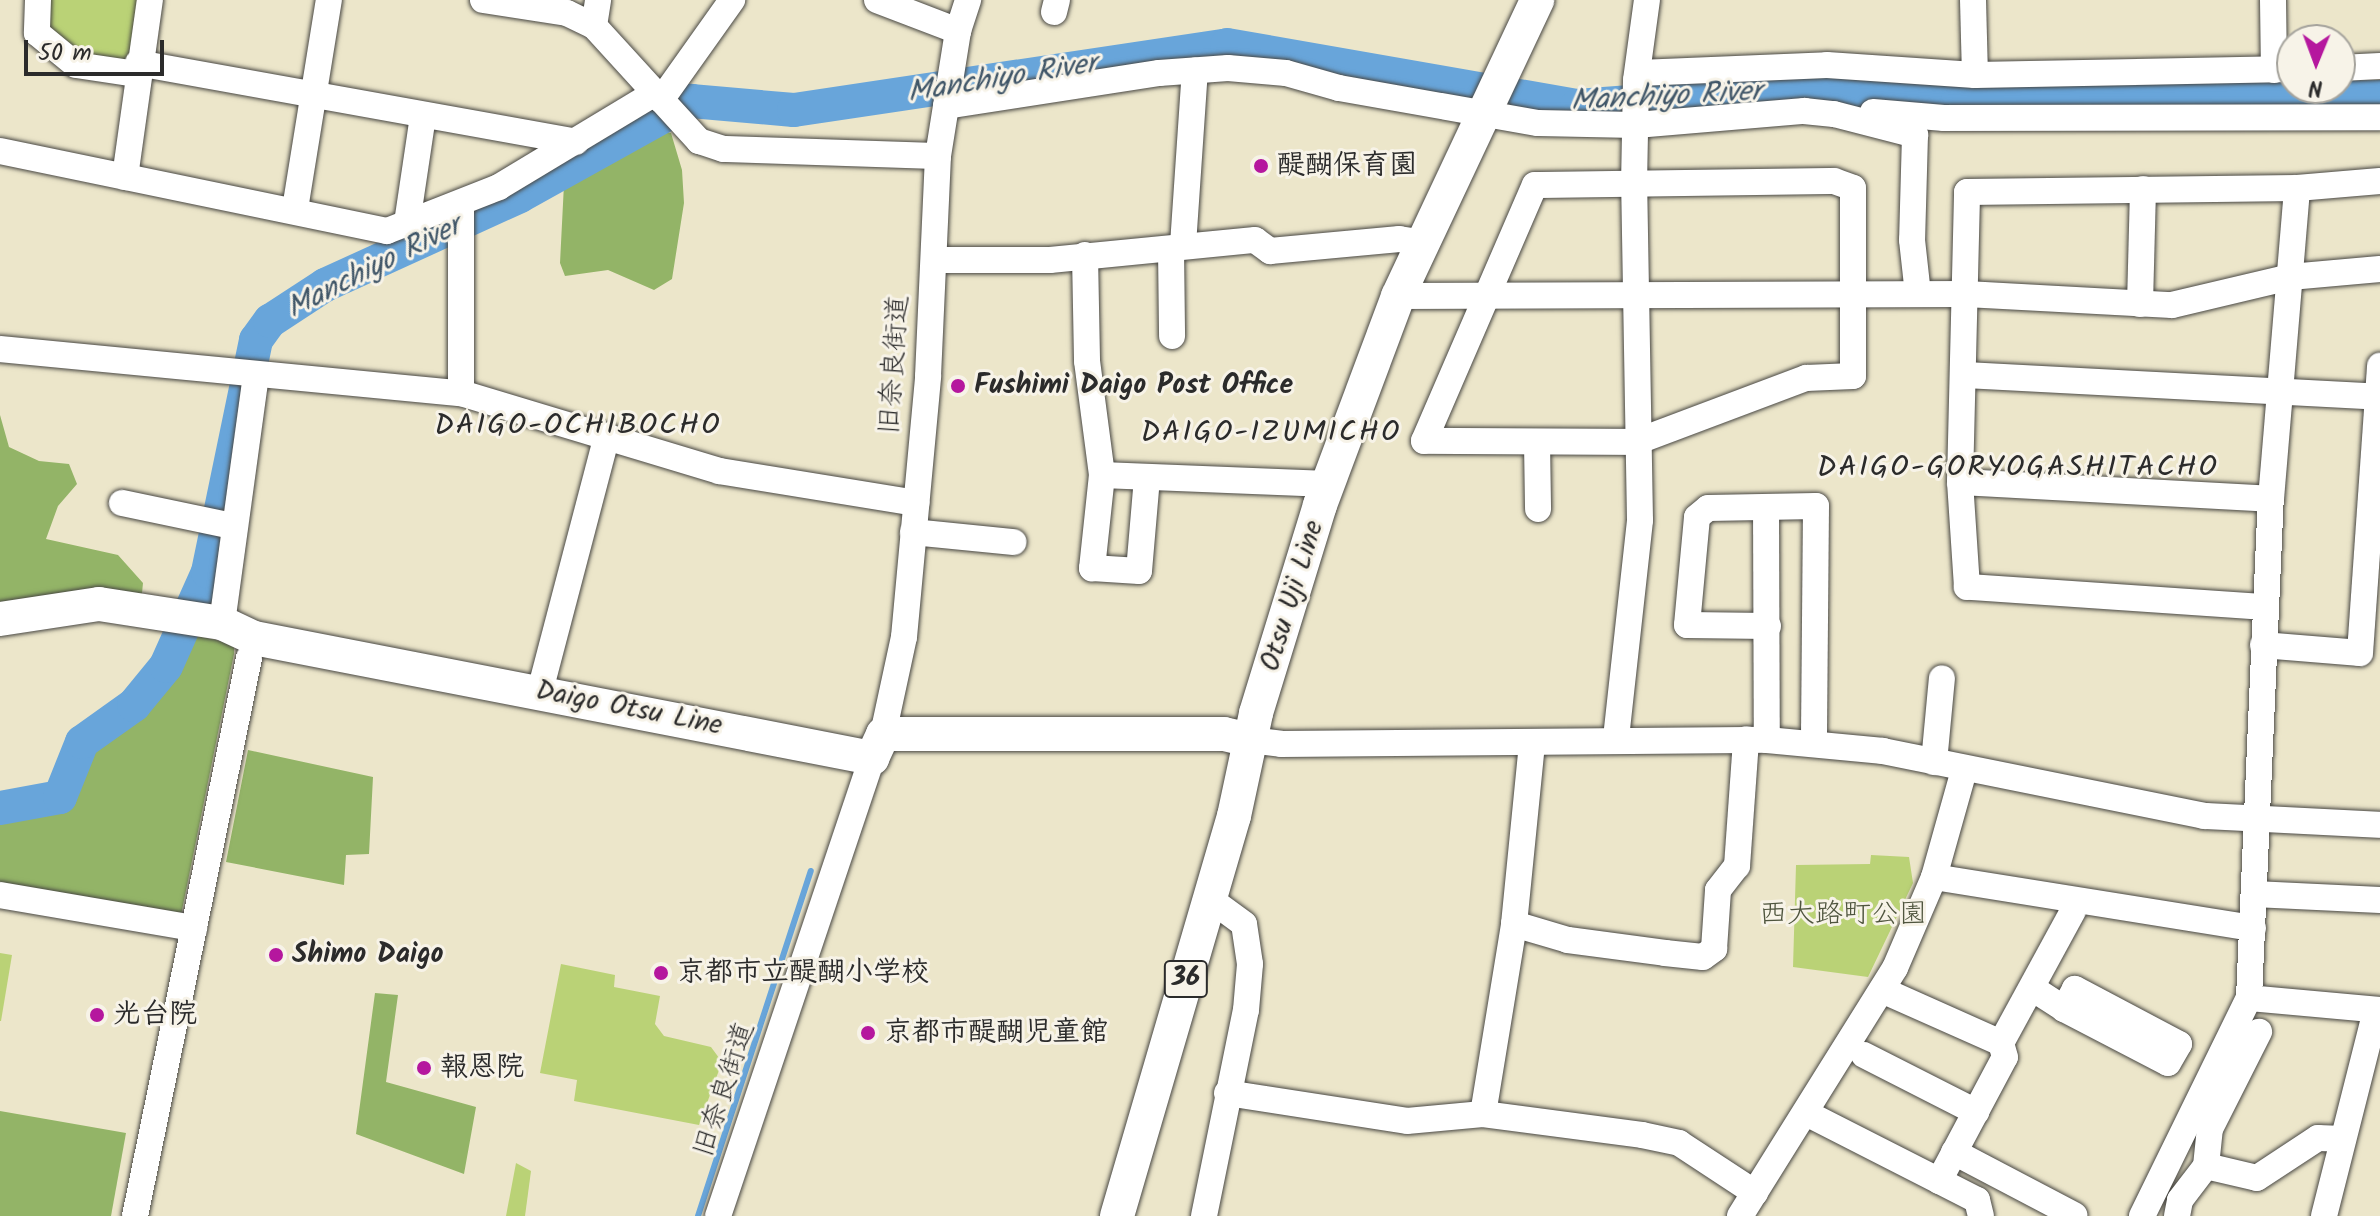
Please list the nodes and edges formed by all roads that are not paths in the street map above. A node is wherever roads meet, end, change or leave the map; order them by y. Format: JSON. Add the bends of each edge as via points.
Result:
{"nodes":[{"id":1,"x":38,"y":0,"type":"edge"},
{"id":2,"x":150,"y":0,"type":"edge"},
{"id":3,"x":329,"y":0,"type":"edge"},
{"id":4,"x":483,"y":0,"type":"edge"},
{"id":5,"x":598,"y":0,"type":"edge"},
{"id":6,"x":732,"y":0,"type":"edge"},
{"id":7,"x":877,"y":0,"type":"edge"},
{"id":8,"x":968,"y":0,"type":"edge"},
{"id":9,"x":1537,"y":0,"type":"edge"},
{"id":10,"x":1647,"y":0,"type":"edge"},
{"id":11,"x":1973,"y":0,"type":"edge"},
{"id":12,"x":2273,"y":0,"type":"edge"},
{"id":13,"x":2276,"y":24,"type":"edge"},
{"id":14,"x":594,"y":26,"type":"junction"},
{"id":15,"x":958,"y":31,"type":"junction"},
{"id":16,"x":2380,"y":66,"type":"edge"},
{"id":17,"x":2356,"y":67,"type":"edge"},
{"id":18,"x":138,"y":68,"type":"junction"},
{"id":19,"x":1195,"y":70,"type":"junction"},
{"id":20,"x":2276,"y":70,"type":"edge"},
{"id":21,"x":1975,"y":75,"type":"junction"},
{"id":22,"x":1638,"y":76,"type":"junction"},
{"id":23,"x":947,"y":94,"type":"junction"},
{"id":24,"x":313,"y":96,"type":"junction"},
{"id":25,"x":1491,"y":101,"type":"junction"},
{"id":26,"x":664,"y":103,"type":"junction"},
{"id":27,"x":1834,"y":114,"type":"junction"},
{"id":28,"x":423,"y":116,"type":"junction"},
{"id":29,"x":2380,"y":117,"type":"edge"},
{"id":30,"x":1636,"y":120,"type":"junction"},
{"id":31,"x":576,"y":142,"type":"junction"},
{"id":32,"x":0,"y":151,"type":"edge"},
{"id":33,"x":938,"y":156,"type":"junction"},
{"id":34,"x":125,"y":177,"type":"junction"},
{"id":35,"x":2380,"y":181,"type":"edge"},
{"id":36,"x":1634,"y":185,"type":"junction"},
{"id":37,"x":2297,"y":188,"type":"junction"},
{"id":38,"x":2143,"y":189,"type":"junction"},
{"id":39,"x":295,"y":209,"type":"junction"},
{"id":40,"x":461,"y":215,"type":"junction"},
{"id":41,"x":407,"y":223,"type":"junction"},
{"id":42,"x":1424,"y":243,"type":"junction"},
{"id":43,"x":1177,"y":247,"type":"junction"},
{"id":44,"x":1085,"y":255,"type":"junction"},
{"id":45,"x":935,"y":260,"type":"junction"},
{"id":46,"x":2380,"y":269,"type":"edge"},
{"id":47,"x":2290,"y":277,"type":"junction"},
{"id":48,"x":1918,"y":294,"type":"junction"},
{"id":49,"x":1966,"y":294,"type":"junction"},
{"id":50,"x":1636,"y":295,"type":"junction"},
{"id":51,"x":1855,"y":295,"type":"junction"},
{"id":52,"x":1398,"y":296,"type":"junction"},
{"id":53,"x":1489,"y":296,"type":"junction"},
{"id":54,"x":2140,"y":304,"type":"junction"},
{"id":55,"x":1172,"y":336,"type":"dead end"},
{"id":56,"x":0,"y":349,"type":"edge"},
{"id":57,"x":2380,"y":366,"type":"edge"},
{"id":58,"x":249,"y":374,"type":"junction"},
{"id":59,"x":1964,"y":375,"type":"junction"},
{"id":60,"x":461,"y":393,"type":"junction"},
{"id":61,"x":2280,"y":393,"type":"junction"},
{"id":62,"x":2379,"y":397,"type":"edge"},
{"id":63,"x":607,"y":436,"type":"junction"},
{"id":64,"x":1537,"y":442,"type":"junction"},
{"id":65,"x":1636,"y":442,"type":"junction"},
{"id":66,"x":1102,"y":475,"type":"junction"},
{"id":67,"x":1147,"y":477,"type":"junction"},
{"id":68,"x":1960,"y":482,"type":"junction"},
{"id":69,"x":1328,"y":484,"type":"junction"},
{"id":70,"x":2271,"y":499,"type":"junction"},
{"id":71,"x":122,"y":503,"type":"dead end"},
{"id":72,"x":916,"y":503,"type":"junction"},
{"id":73,"x":1766,"y":507,"type":"junction"},
{"id":74,"x":1538,"y":509,"type":"dead end"},
{"id":75,"x":222,"y":524,"type":"junction"},
{"id":76,"x":913,"y":532,"type":"junction"},
{"id":77,"x":1014,"y":542,"type":"dead end"},
{"id":78,"x":2264,"y":607,"type":"junction"},
{"id":79,"x":0,"y":619,"type":"edge"},
{"id":80,"x":200,"y":620,"type":"junction"},
{"id":81,"x":1768,"y":626,"type":"junction"},
{"id":82,"x":2371,"y":640,"type":"edge"},
{"id":83,"x":2263,"y":645,"type":"junction"},
{"id":84,"x":251,"y":649,"type":"junction"},
{"id":85,"x":1942,"y":678,"type":"dead end"},
{"id":86,"x":540,"y":691,"type":"junction"},
{"id":87,"x":1616,"y":738,"type":"junction"},
{"id":88,"x":1250,"y":740,"type":"junction"},
{"id":89,"x":1756,"y":740,"type":"junction"},
{"id":90,"x":1532,"y":743,"type":"junction"},
{"id":91,"x":1814,"y":744,"type":"junction"},
{"id":92,"x":877,"y":746,"type":"junction"},
{"id":93,"x":1934,"y":762,"type":"junction"},
{"id":94,"x":1964,"y":770,"type":"junction"},
{"id":95,"x":2258,"y":821,"type":"junction"},
{"id":96,"x":2380,"y":825,"type":"edge"},
{"id":97,"x":1934,"y":877,"type":"junction"},
{"id":98,"x":2254,"y":894,"type":"junction"},
{"id":99,"x":0,"y":895,"type":"edge"},
{"id":100,"x":1210,"y":899,"type":"junction"},
{"id":101,"x":2380,"y":900,"type":"edge"},
{"id":102,"x":2073,"y":911,"type":"dead end"},
{"id":103,"x":1514,"y":924,"type":"junction"},
{"id":104,"x":194,"y":928,"type":"junction"},
{"id":105,"x":2253,"y":928,"type":"junction"},
{"id":106,"x":2032,"y":988,"type":"junction"},
{"id":107,"x":1882,"y":990,"type":"junction"},
{"id":108,"x":2249,"y":998,"type":"junction"},
{"id":109,"x":2064,"y":1009,"type":"dead end"},
{"id":110,"x":2378,"y":1010,"type":"edge"},
{"id":111,"x":2259,"y":1032,"type":"dead end"},
{"id":112,"x":2001,"y":1043,"type":"junction"},
{"id":113,"x":1864,"y":1055,"type":"dead end"},
{"id":114,"x":1227,"y":1093,"type":"junction"},
{"id":115,"x":1976,"y":1112,"type":"junction"},
{"id":116,"x":1806,"y":1113,"type":"junction"},
{"id":117,"x":1483,"y":1114,"type":"junction"},
{"id":118,"x":2343,"y":1139,"type":"junction"},
{"id":119,"x":1954,"y":1152,"type":"junction"},
{"id":120,"x":2206,"y":1166,"type":"junction"},
{"id":121,"x":1939,"y":1181,"type":"junction"},
{"id":122,"x":1755,"y":1193,"type":"junction"},
{"id":123,"x":2074,"y":1215,"type":"edge"},
{"id":124,"x":135,"y":1216,"type":"edge"},
{"id":125,"x":718,"y":1216,"type":"edge"},
{"id":126,"x":1117,"y":1216,"type":"edge"},
{"id":127,"x":1204,"y":1216,"type":"edge"},
{"id":128,"x":1740,"y":1216,"type":"edge"},
{"id":129,"x":1981,"y":1216,"type":"edge"},
{"id":130,"x":2142,"y":1216,"type":"edge"},
{"id":131,"x":2177,"y":1216,"type":"edge"},
{"id":132,"x":2324,"y":1216,"type":"edge"}],
"edges":[{"from":1,"to":18,"type":"street","via":[[37,33],[76,65]]},
{"from":2,"to":18,"type":"street"},
{"from":3,"to":24,"type":"street"},
{"from":4,"to":14,"type":"street","via":[[567,13]]},
{"from":5,"to":14,"type":"street"},
{"from":6,"to":26,"type":"street"},
{"from":7,"to":15,"type":"street"},
{"from":8,"to":15,"type":"street","name":"旧奈良街道"},
{"from":9,"to":25,"type":"main road","name":"Otsu Uji Line","number":"36"},
{"from":10,"to":22,"type":"street"},
{"from":11,"to":21,"type":"street"},
{"from":12,"to":13,"type":"street"},
{"from":14,"to":26,"type":"street"},
{"from":15,"to":23,"type":"street","name":"旧奈良街道"},
{"from":16,"to":17,"type":"street"},
{"from":18,"to":24,"type":"street"},
{"from":18,"to":34,"type":"street"},
{"from":19,"to":23,"type":"street"},
{"from":19,"to":25,"type":"street","via":[[1286,73],[1339,88]]},
{"from":19,"to":43,"type":"street"},
{"from":20,"to":21,"type":"street"},
{"from":21,"to":22,"type":"street","via":[[1827,65]]},
{"from":22,"to":30,"type":"street"},
{"from":23,"to":33,"type":"street","name":"旧奈良街道"},
{"from":24,"to":28,"type":"street"},
{"from":24,"to":39,"type":"street"},
{"from":25,"to":30,"type":"street","via":[[1538,123]]},
{"from":25,"to":42,"type":"main road","name":"Otsu Uji Line","number":"36"},
{"from":26,"to":31,"type":"street"},
{"from":26,"to":33,"type":"street","via":[[699,141],[724,149]]},
{"from":27,"to":29,"type":"street","via":[[2099,120]]},
{"from":27,"to":30,"type":"street"},
{"from":27,"to":48,"type":"street","via":[[1915,135],[1912,240]]},
{"from":28,"to":31,"type":"street"},
{"from":28,"to":41,"type":"street"},
{"from":30,"to":36,"type":"street"},
{"from":31,"to":40,"type":"street"},
{"from":32,"to":34,"type":"street"},
{"from":33,"to":45,"type":"street","name":"旧奈良街道"},
{"from":34,"to":39,"type":"street"},
{"from":35,"to":37,"type":"street"},
{"from":36,"to":50,"type":"street"},
{"from":36,"to":51,"type":"street","via":[[1834,181],[1853,188]]},
{"from":36,"to":53,"type":"street","via":[[1535,185]]},
{"from":37,"to":38,"type":"street"},
{"from":37,"to":47,"type":"street"},
{"from":38,"to":49,"type":"street","via":[[1967,192]]},
{"from":38,"to":54,"type":"street"},
{"from":39,"to":41,"type":"street","via":[[387,231]]},
{"from":40,"to":41,"type":"street"},
{"from":40,"to":60,"type":"street"},
{"from":42,"to":43,"type":"street","via":[[1399,239],[1270,251],[1255,240]]},
{"from":42,"to":52,"type":"main road","name":"Otsu Uji Line","number":"36"},
{"from":43,"to":44,"type":"street"},
{"from":43,"to":55,"type":"street"},
{"from":44,"to":45,"type":"street"},
{"from":44,"to":66,"type":"street","via":[[1087,361]]},
{"from":45,"to":72,"type":"street","name":"旧奈良街道"},
{"from":46,"to":47,"type":"street"},
{"from":47,"to":54,"type":"street","via":[[2172,305]]},
{"from":47,"to":61,"type":"street"},
{"from":48,"to":49,"type":"street"},
{"from":48,"to":51,"type":"street"},
{"from":49,"to":54,"type":"street"},
{"from":49,"to":59,"type":"street"},
{"from":50,"to":51,"type":"street"},
{"from":50,"to":53,"type":"street"},
{"from":50,"to":65,"type":"street"},
{"from":51,"to":65,"type":"street","via":[[1853,376],[1806,378]]},
{"from":52,"to":53,"type":"street"},
{"from":52,"to":69,"type":"main road","name":"Otsu Uji Line","number":"36"},
{"from":53,"to":64,"type":"street","via":[[1424,441]]},
{"from":56,"to":58,"type":"street"},
{"from":57,"to":62,"type":"street"},
{"from":58,"to":60,"type":"street"},
{"from":58,"to":75,"type":"street"},
{"from":59,"to":61,"type":"street"},
{"from":59,"to":68,"type":"street"},
{"from":60,"to":63,"type":"street"},
{"from":61,"to":62,"type":"street"},
{"from":61,"to":70,"type":"street"},
{"from":62,"to":82,"type":"street"},
{"from":63,"to":72,"type":"street","via":[[772,483]]},
{"from":63,"to":86,"type":"street"},
{"from":64,"to":65,"type":"street"},
{"from":64,"to":74,"type":"street"},
{"from":65,"to":87,"type":"street","via":[[1640,520]]},
{"from":66,"to":67,"type":"street"},
{"from":66,"to":67,"type":"street","via":[[1092,568],[1139,571]]},
{"from":67,"to":69,"type":"street"},
{"from":68,"to":70,"type":"street"},
{"from":68,"to":78,"type":"street","via":[[1967,587]]},
{"from":69,"to":88,"type":"main road","name":"Otsu Uji Line","number":"36"},
{"from":70,"to":78,"type":"street"},
{"from":71,"to":75,"type":"street"},
{"from":72,"to":76,"type":"street","name":"旧奈良街道"},
{"from":73,"to":81,"type":"street"},
{"from":73,"to":81,"type":"street","via":[[1708,508],[1697,517],[1687,625]]},
{"from":73,"to":91,"type":"street","via":[[1816,506]]},
{"from":75,"to":80,"type":"street"},
{"from":76,"to":77,"type":"street"},
{"from":76,"to":92,"type":"street","name":"旧奈良街道","via":[[904,637]]},
{"from":78,"to":83,"type":"street"},
{"from":79,"to":80,"type":"main road","name":"Daigo Otsu Line","via":[[99,604]]},
{"from":80,"to":84,"type":"main road","name":"Daigo Otsu Line"},
{"from":81,"to":89,"type":"street"},
{"from":82,"to":83,"type":"street","via":[[2360,653]]},
{"from":83,"to":95,"type":"street"},
{"from":84,"to":86,"type":"main road","name":"Daigo Otsu Line"},
{"from":84,"to":104,"type":"street"},
{"from":85,"to":93,"type":"street"},
{"from":86,"to":92,"type":"main road","name":"Daigo Otsu Line"},
{"from":87,"to":89,"type":"street"},
{"from":87,"to":90,"type":"street"},
{"from":88,"to":90,"type":"street"},
{"from":88,"to":92,"type":"main road","name":"Daigo Otsu Line","via":[[1224,734]]},
{"from":88,"to":100,"type":"main road","name":"Otsu Uji Line","number":"36"},
{"from":89,"to":91,"type":"street"},
{"from":89,"to":103,"type":"street","via":[[1737,866],[1718,890],[1714,949],[1703,957],[1665,953],[1568,940]]},
{"from":90,"to":103,"type":"street"},
{"from":91,"to":93,"type":"street"},
{"from":92,"to":125,"type":"street","name":"旧奈良街道"},
{"from":93,"to":94,"type":"street"},
{"from":94,"to":95,"type":"street","via":[[2204,816]]},
{"from":94,"to":97,"type":"street"},
{"from":95,"to":96,"type":"street"},
{"from":95,"to":98,"type":"street"},
{"from":97,"to":105,"type":"street"},
{"from":97,"to":107,"type":"street"},
{"from":98,"to":101,"type":"street"},
{"from":98,"to":105,"type":"street"},
{"from":99,"to":104,"type":"street"},
{"from":100,"to":114,"type":"street","via":[[1244,924],[1250,964],[1246,1010]]},
{"from":100,"to":126,"type":"main road","name":"Otsu Uji Line","number":"36"},
{"from":102,"to":106,"type":"street"},
{"from":103,"to":117,"type":"street"},
{"from":104,"to":124,"type":"street"},
{"from":105,"to":108,"type":"street"},
{"from":106,"to":109,"type":"street"},
{"from":106,"to":112,"type":"street"},
{"from":107,"to":112,"type":"street"},
{"from":107,"to":116,"type":"street"},
{"from":108,"to":110,"type":"street"},
{"from":108,"to":130,"type":"street"},
{"from":110,"to":118,"type":"street"},
{"from":111,"to":120,"type":"street","via":[[2210,1129]]},
{"from":112,"to":115,"type":"street","via":[[2005,1057]]},
{"from":113,"to":115,"type":"street"},
{"from":114,"to":117,"type":"street","via":[[1407,1121]]},
{"from":114,"to":127,"type":"street"},
{"from":115,"to":119,"type":"street"},
{"from":116,"to":121,"type":"street"},
{"from":116,"to":122,"type":"street"},
{"from":117,"to":122,"type":"street","via":[[1679,1143]]},
{"from":118,"to":120,"type":"street","via":[[2318,1138],[2257,1178]]},
{"from":118,"to":132,"type":"street"},
{"from":119,"to":121,"type":"street"},
{"from":119,"to":123,"type":"street"},
{"from":120,"to":131,"type":"street","via":[[2180,1200]]},
{"from":121,"to":129,"type":"street","via":[[1977,1200]]},
{"from":122,"to":128,"type":"street"}]}
